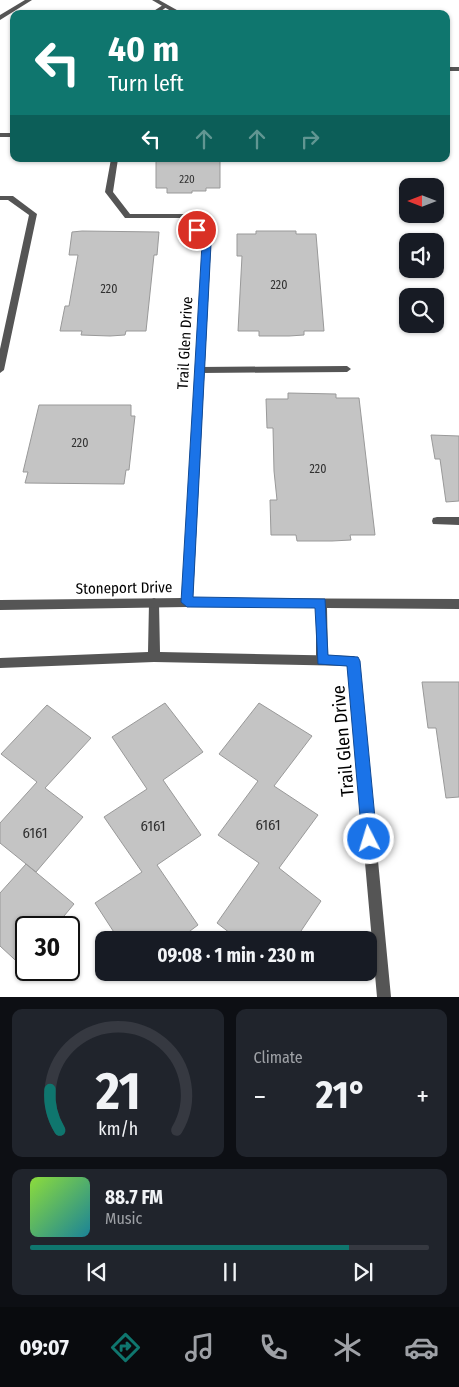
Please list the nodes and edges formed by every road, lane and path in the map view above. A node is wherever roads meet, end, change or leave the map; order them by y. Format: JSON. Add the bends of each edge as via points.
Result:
{"nodes":[{"id":1,"x":29,"y":0,"type":"edge"},
{"id":2,"x":156,"y":0,"type":"edge"},
{"id":3,"x":165,"y":6,"type":"junction"},
{"id":4,"x":13,"y":10,"type":"edge"},
{"id":5,"x":158,"y":10,"type":"edge"},
{"id":6,"x":173,"y":10,"type":"edge"},
{"id":7,"x":114,"y":162,"type":"edge"},
{"id":8,"x":0,"y":198,"type":"edge"},
{"id":9,"x":347,"y":369,"type":"dead end"},
{"id":10,"x":0,"y":370,"type":"edge"},
{"id":11,"x":200,"y":370,"type":"junction"},
{"id":12,"x":437,"y":521,"type":"dead end"},
{"id":13,"x":459,"y":521,"type":"edge"},
{"id":14,"x":187,"y":602,"type":"junction"},
{"id":15,"x":154,"y":603,"type":"junction"},
{"id":16,"x":321,"y":603,"type":"junction"},
{"id":17,"x":459,"y":604,"type":"edge"},
{"id":18,"x":0,"y":605,"type":"edge"},
{"id":19,"x":154,"y":657,"type":"junction"},
{"id":20,"x":322,"y":660,"type":"junction"},
{"id":21,"x":0,"y":663,"type":"edge"},
{"id":22,"x":384,"y":997,"type":"edge"}],
"edges":[{"from":1,"to":4,"type":"street"},
{"from":2,"to":3,"type":"street"},
{"from":3,"to":5,"type":"street"},
{"from":3,"to":6,"type":"street"},
{"from":7,"to":11,"type":"street","name":"Trail Glen Drive","via":[[109,192],[128,216],[188,216],[207,244]]},
{"from":8,"to":10,"type":"street","via":[[10,198],[33,214]]},
{"from":9,"to":11,"type":"street"},
{"from":11,"to":14,"type":"street","name":"Trail Glen Drive"},
{"from":12,"to":13,"type":"street"},
{"from":14,"to":15,"type":"street","name":"Stoneport Drive"},
{"from":14,"to":16,"type":"street","name":"Stoneport Drive"},
{"from":15,"to":18,"type":"street","name":"Stoneport Drive"},
{"from":15,"to":19,"type":"street"},
{"from":16,"to":17,"type":"street","name":"Stoneport Drive"},
{"from":16,"to":20,"type":"street"},
{"from":19,"to":20,"type":"street"},
{"from":19,"to":21,"type":"street"},
{"from":20,"to":22,"type":"street","name":"Trail Glen Drive","via":[[353,661]]}]}
